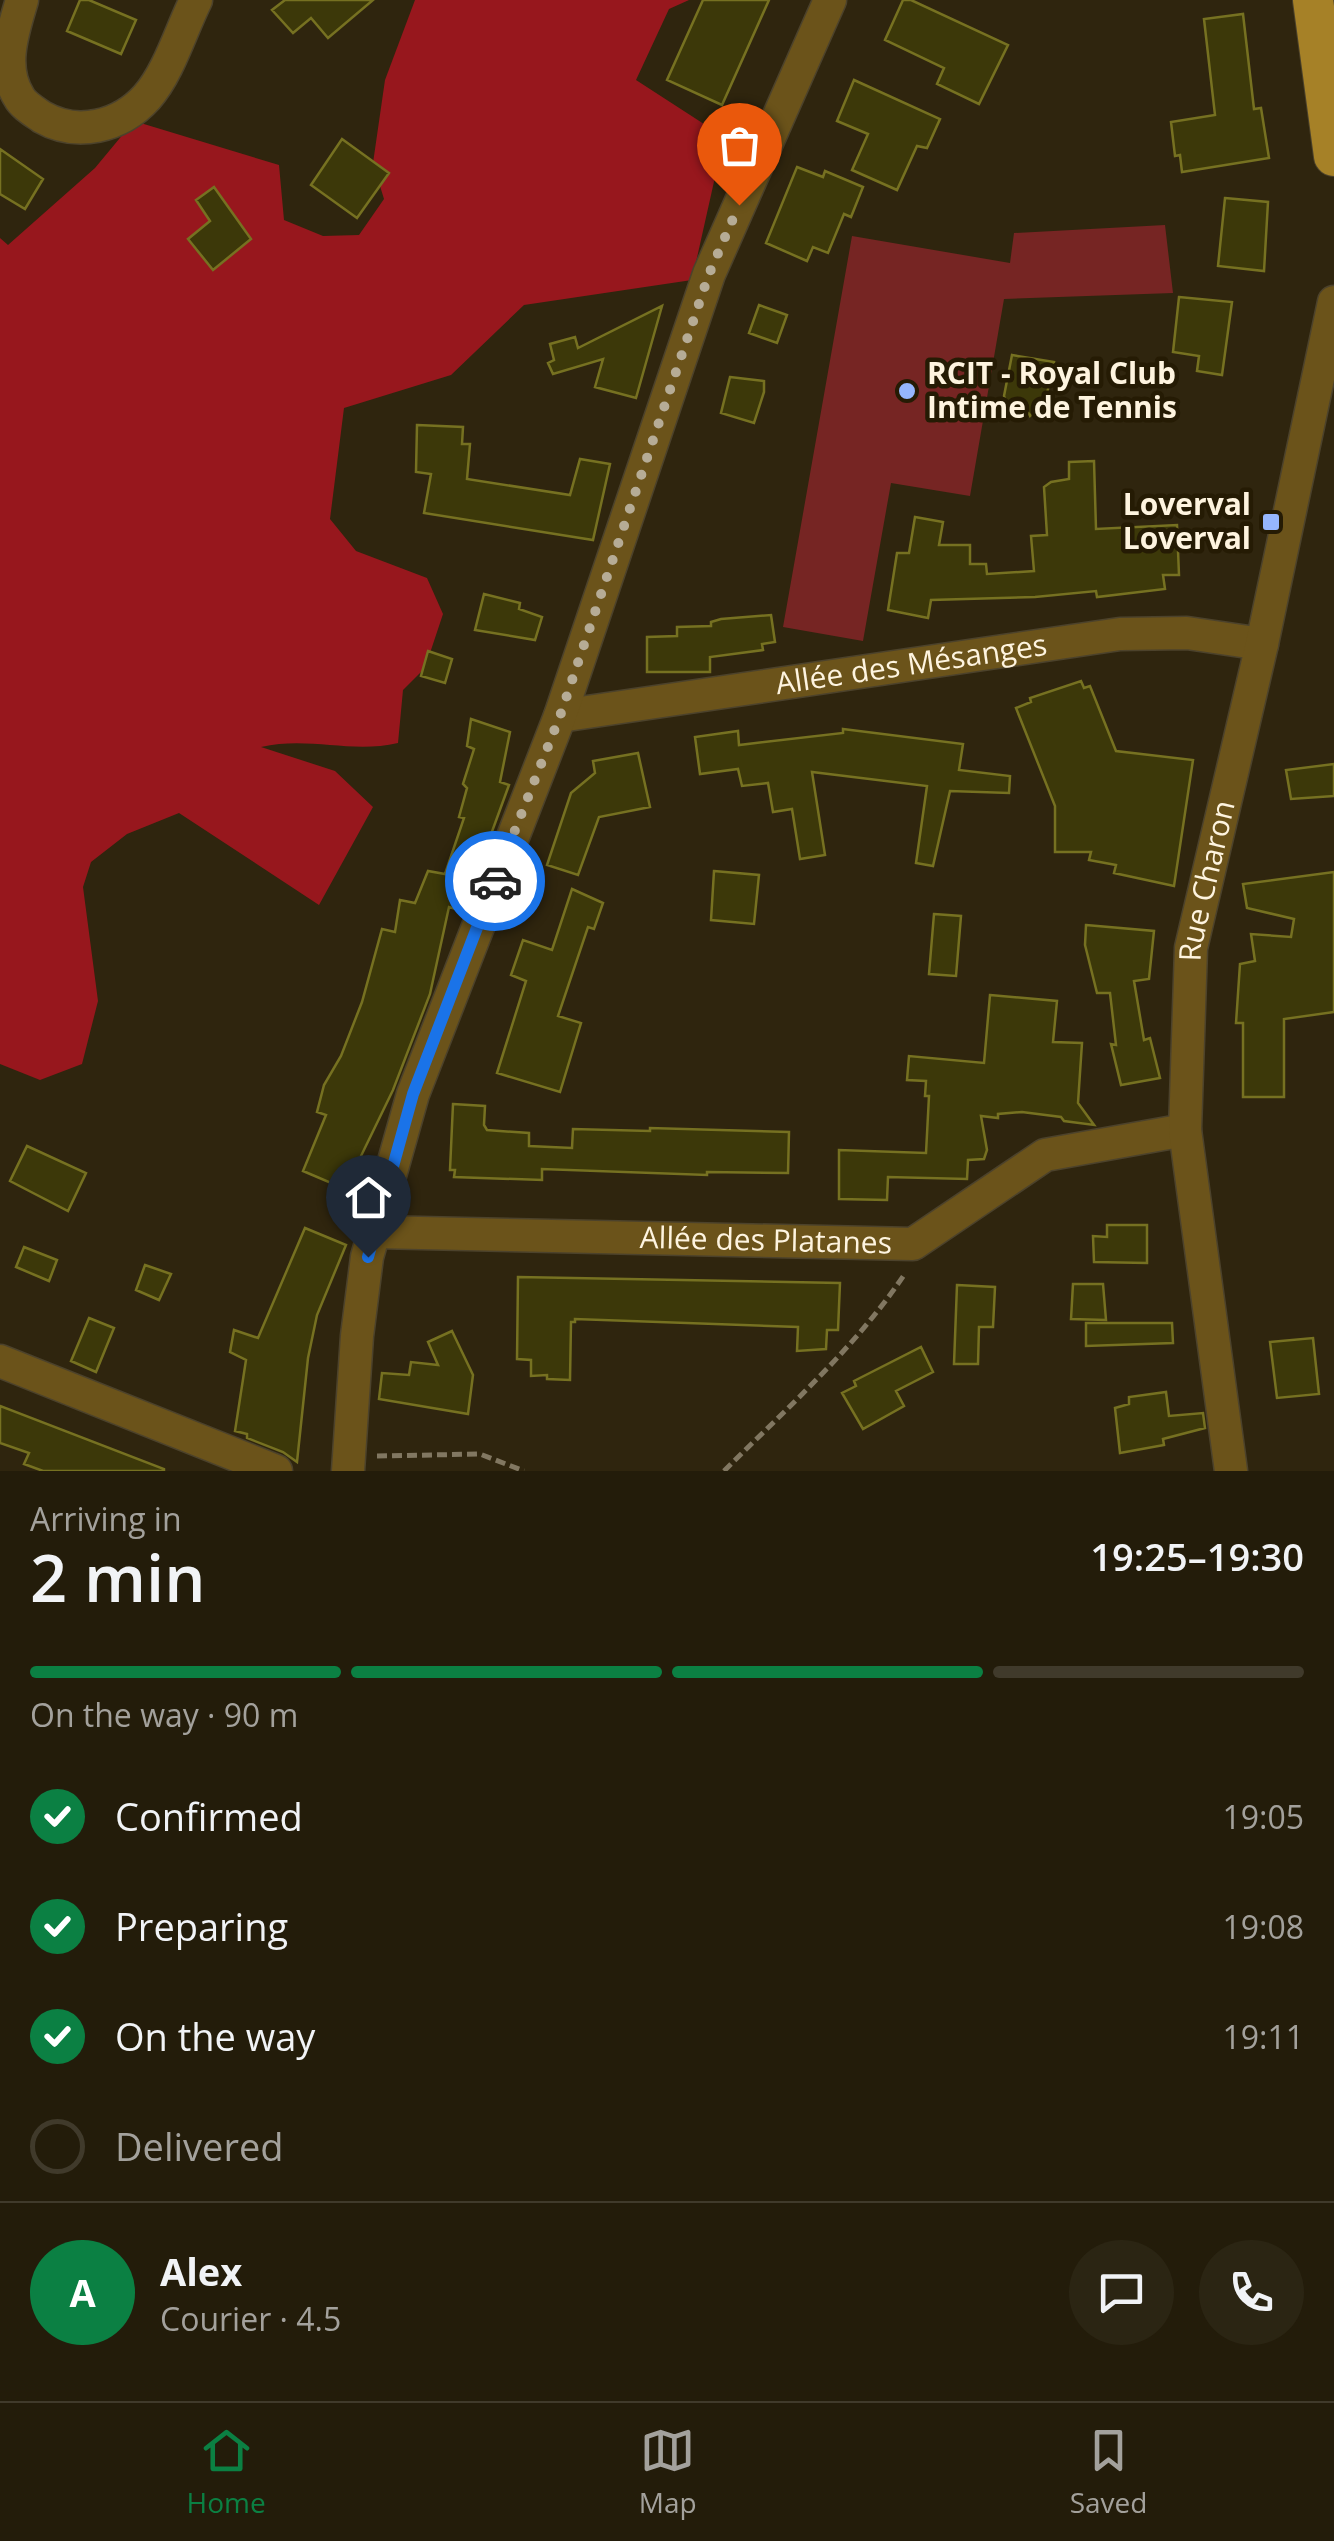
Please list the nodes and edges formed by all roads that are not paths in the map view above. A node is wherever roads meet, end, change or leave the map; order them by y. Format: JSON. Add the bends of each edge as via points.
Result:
{"nodes":[{"id":1,"x":22,"y":0,"type":"edge"},
{"id":2,"x":196,"y":0,"type":"edge"},
{"id":3,"x":830,"y":0,"type":"edge"},
{"id":4,"x":1313,"y":0,"type":"edge"},
{"id":5,"x":1334,"y":156,"type":"edge"},
{"id":6,"x":1334,"y":302,"type":"edge"},
{"id":7,"x":1262,"y":644,"type":"junction"},
{"id":8,"x":560,"y":716,"type":"junction"},
{"id":9,"x":1185,"y":1130,"type":"junction"},
{"id":10,"x":376,"y":1232,"type":"junction"},
{"id":11,"x":0,"y":1361,"type":"edge"},
{"id":12,"x":349,"y":1465,"type":"edge"},
{"id":13,"x":276,"y":1471,"type":"edge"},
{"id":14,"x":1231,"y":1471,"type":"edge"}],
"edges":[{"from":1,"to":2,"type":"street","via":[[9,41],[19,99],[60,127],[90,129],[147,97]]},
{"from":3,"to":8,"type":"street","via":[[709,274]]},
{"from":4,"to":5,"type":"main road"},
{"from":6,"to":7,"type":"street","name":"Rue Charon"},
{"from":7,"to":8,"type":"street","name":"Allée des Mésanges","via":[[1187,633],[1120,634]]},
{"from":7,"to":9,"type":"street","name":"Rue Charon","via":[[1191,948]]},
{"from":8,"to":10,"type":"street","via":[[413,1094]]},
{"from":9,"to":10,"type":"street","name":"Allée des Platanes","via":[[1044,1155],[914,1244]]},
{"from":9,"to":14,"type":"street","name":"Rue Charon"},
{"from":10,"to":12,"type":"street","via":[[358,1336]]},
{"from":11,"to":13,"type":"street"}]}
